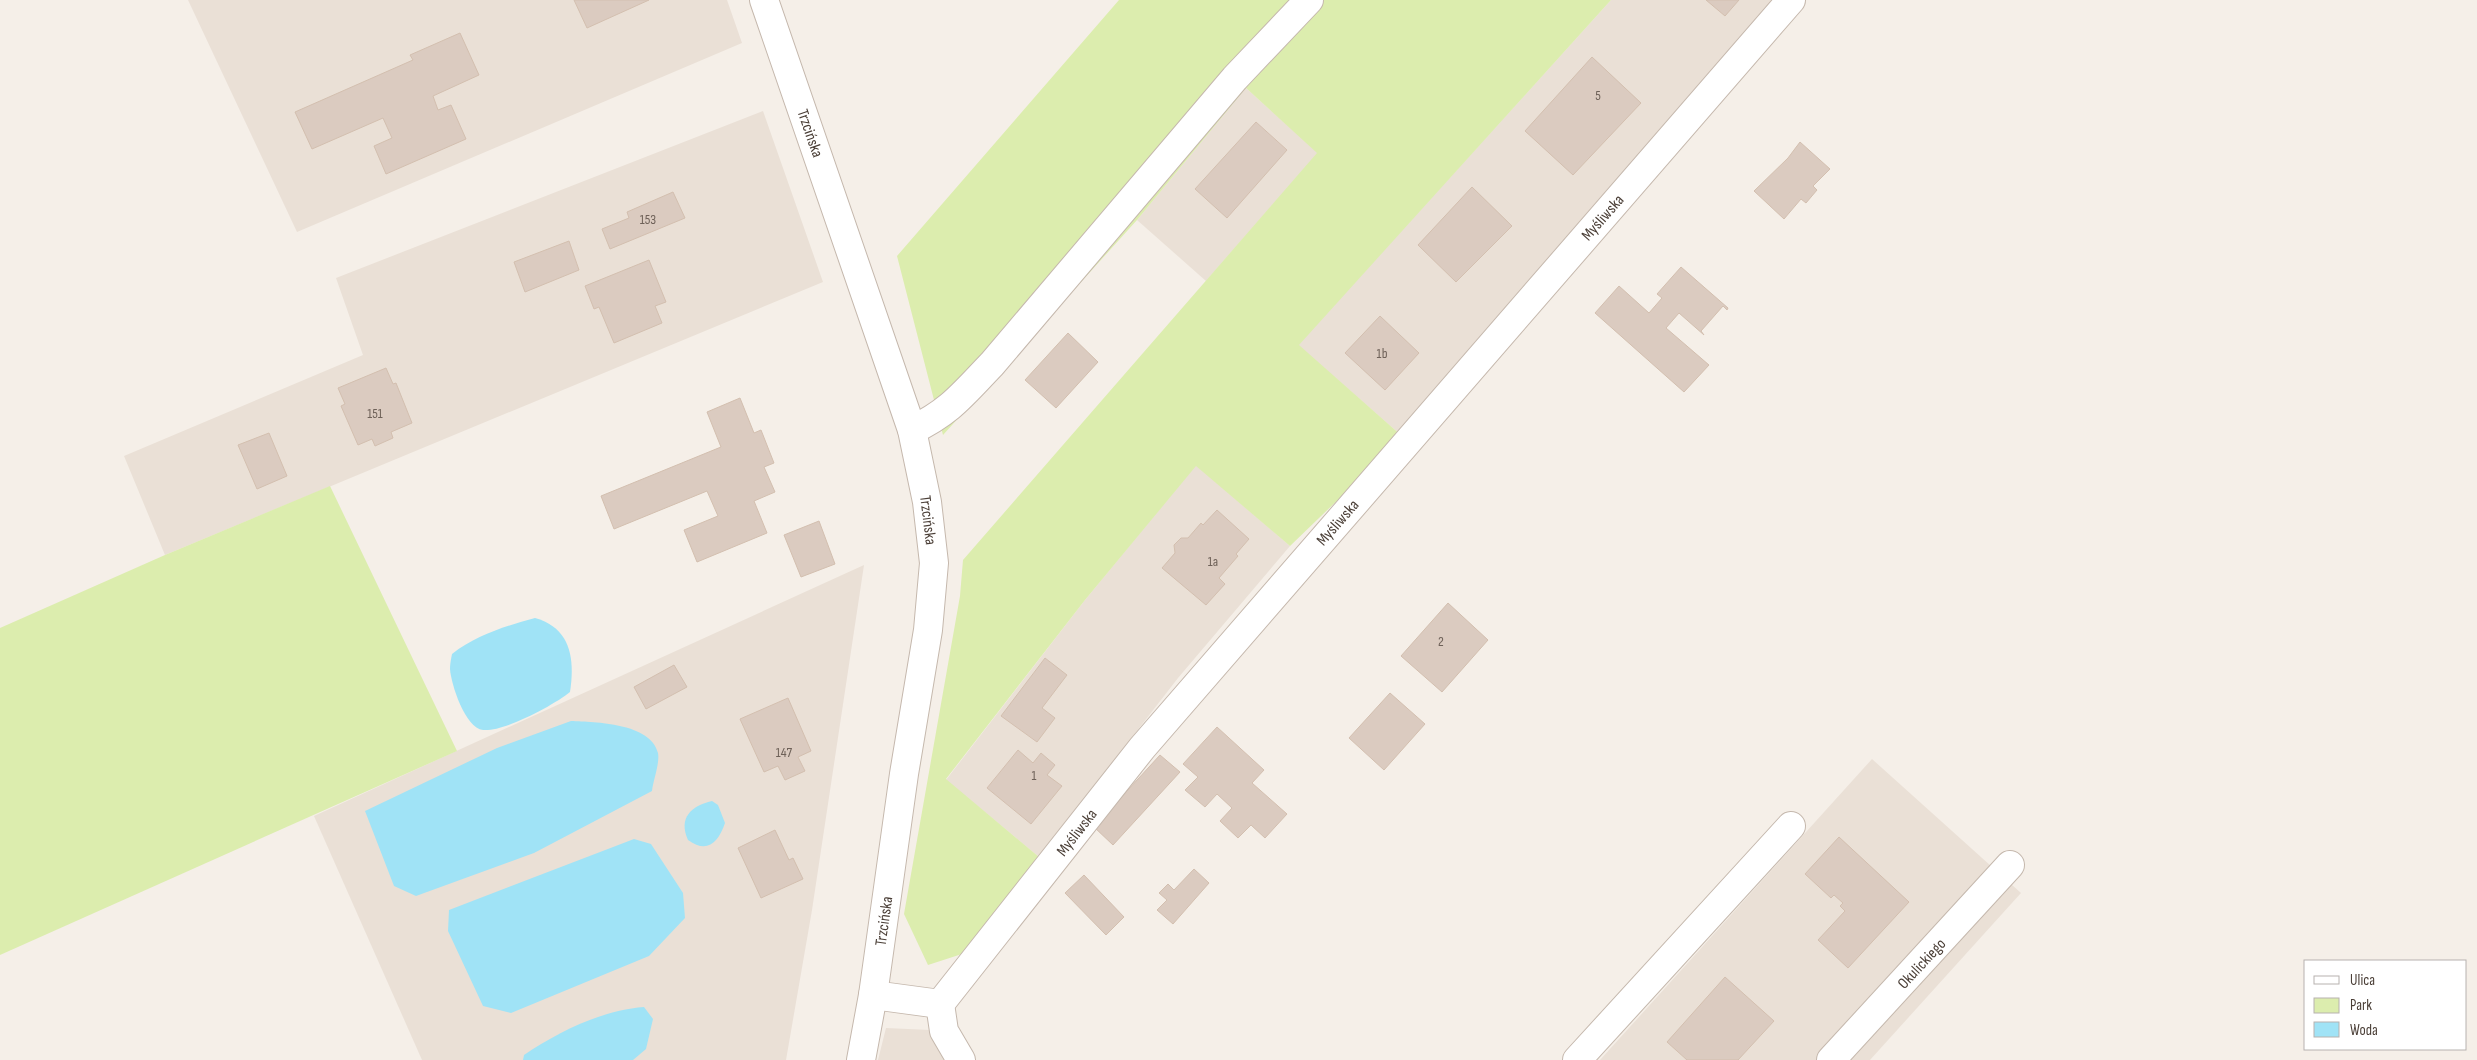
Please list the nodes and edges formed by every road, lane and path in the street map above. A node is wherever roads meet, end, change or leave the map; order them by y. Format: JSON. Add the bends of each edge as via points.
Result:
{"nodes":[{"id":1,"x":764,"y":0,"type":"edge"},
{"id":2,"x":1309,"y":0,"type":"edge"},
{"id":3,"x":1791,"y":0,"type":"edge"},
{"id":4,"x":912,"y":430,"type":"junction"},
{"id":5,"x":1791,"y":826,"type":"dead end"},
{"id":6,"x":2010,"y":865,"type":"dead end"},
{"id":7,"x":873,"y":995,"type":"junction"},
{"id":8,"x":940,"y":1004,"type":"junction"},
{"id":9,"x":861,"y":1060,"type":"edge"},
{"id":10,"x":961,"y":1060,"type":"edge"},
{"id":11,"x":1577,"y":1060,"type":"edge"},
{"id":12,"x":1831,"y":1060,"type":"edge"}],
"edges":[{"from":1,"to":4,"type":"street","name":"Trzcińska"},
{"from":2,"to":4,"type":"street","via":[[1235,78],[958,400],[935,419]]},
{"from":3,"to":8,"type":"street","name":"Myśliwska","via":[[1142,748]]},
{"from":4,"to":7,"type":"street","name":"Trzcińska","via":[[928,502],[934,563],[928,630]]},
{"from":5,"to":11,"type":"street"},
{"from":6,"to":12,"type":"street","name":"Okulickiego"},
{"from":7,"to":8,"type":"street"},
{"from":7,"to":9,"type":"street","name":"Trzcińska"},
{"from":8,"to":10,"type":"street","via":[[944,1031]]}]}
